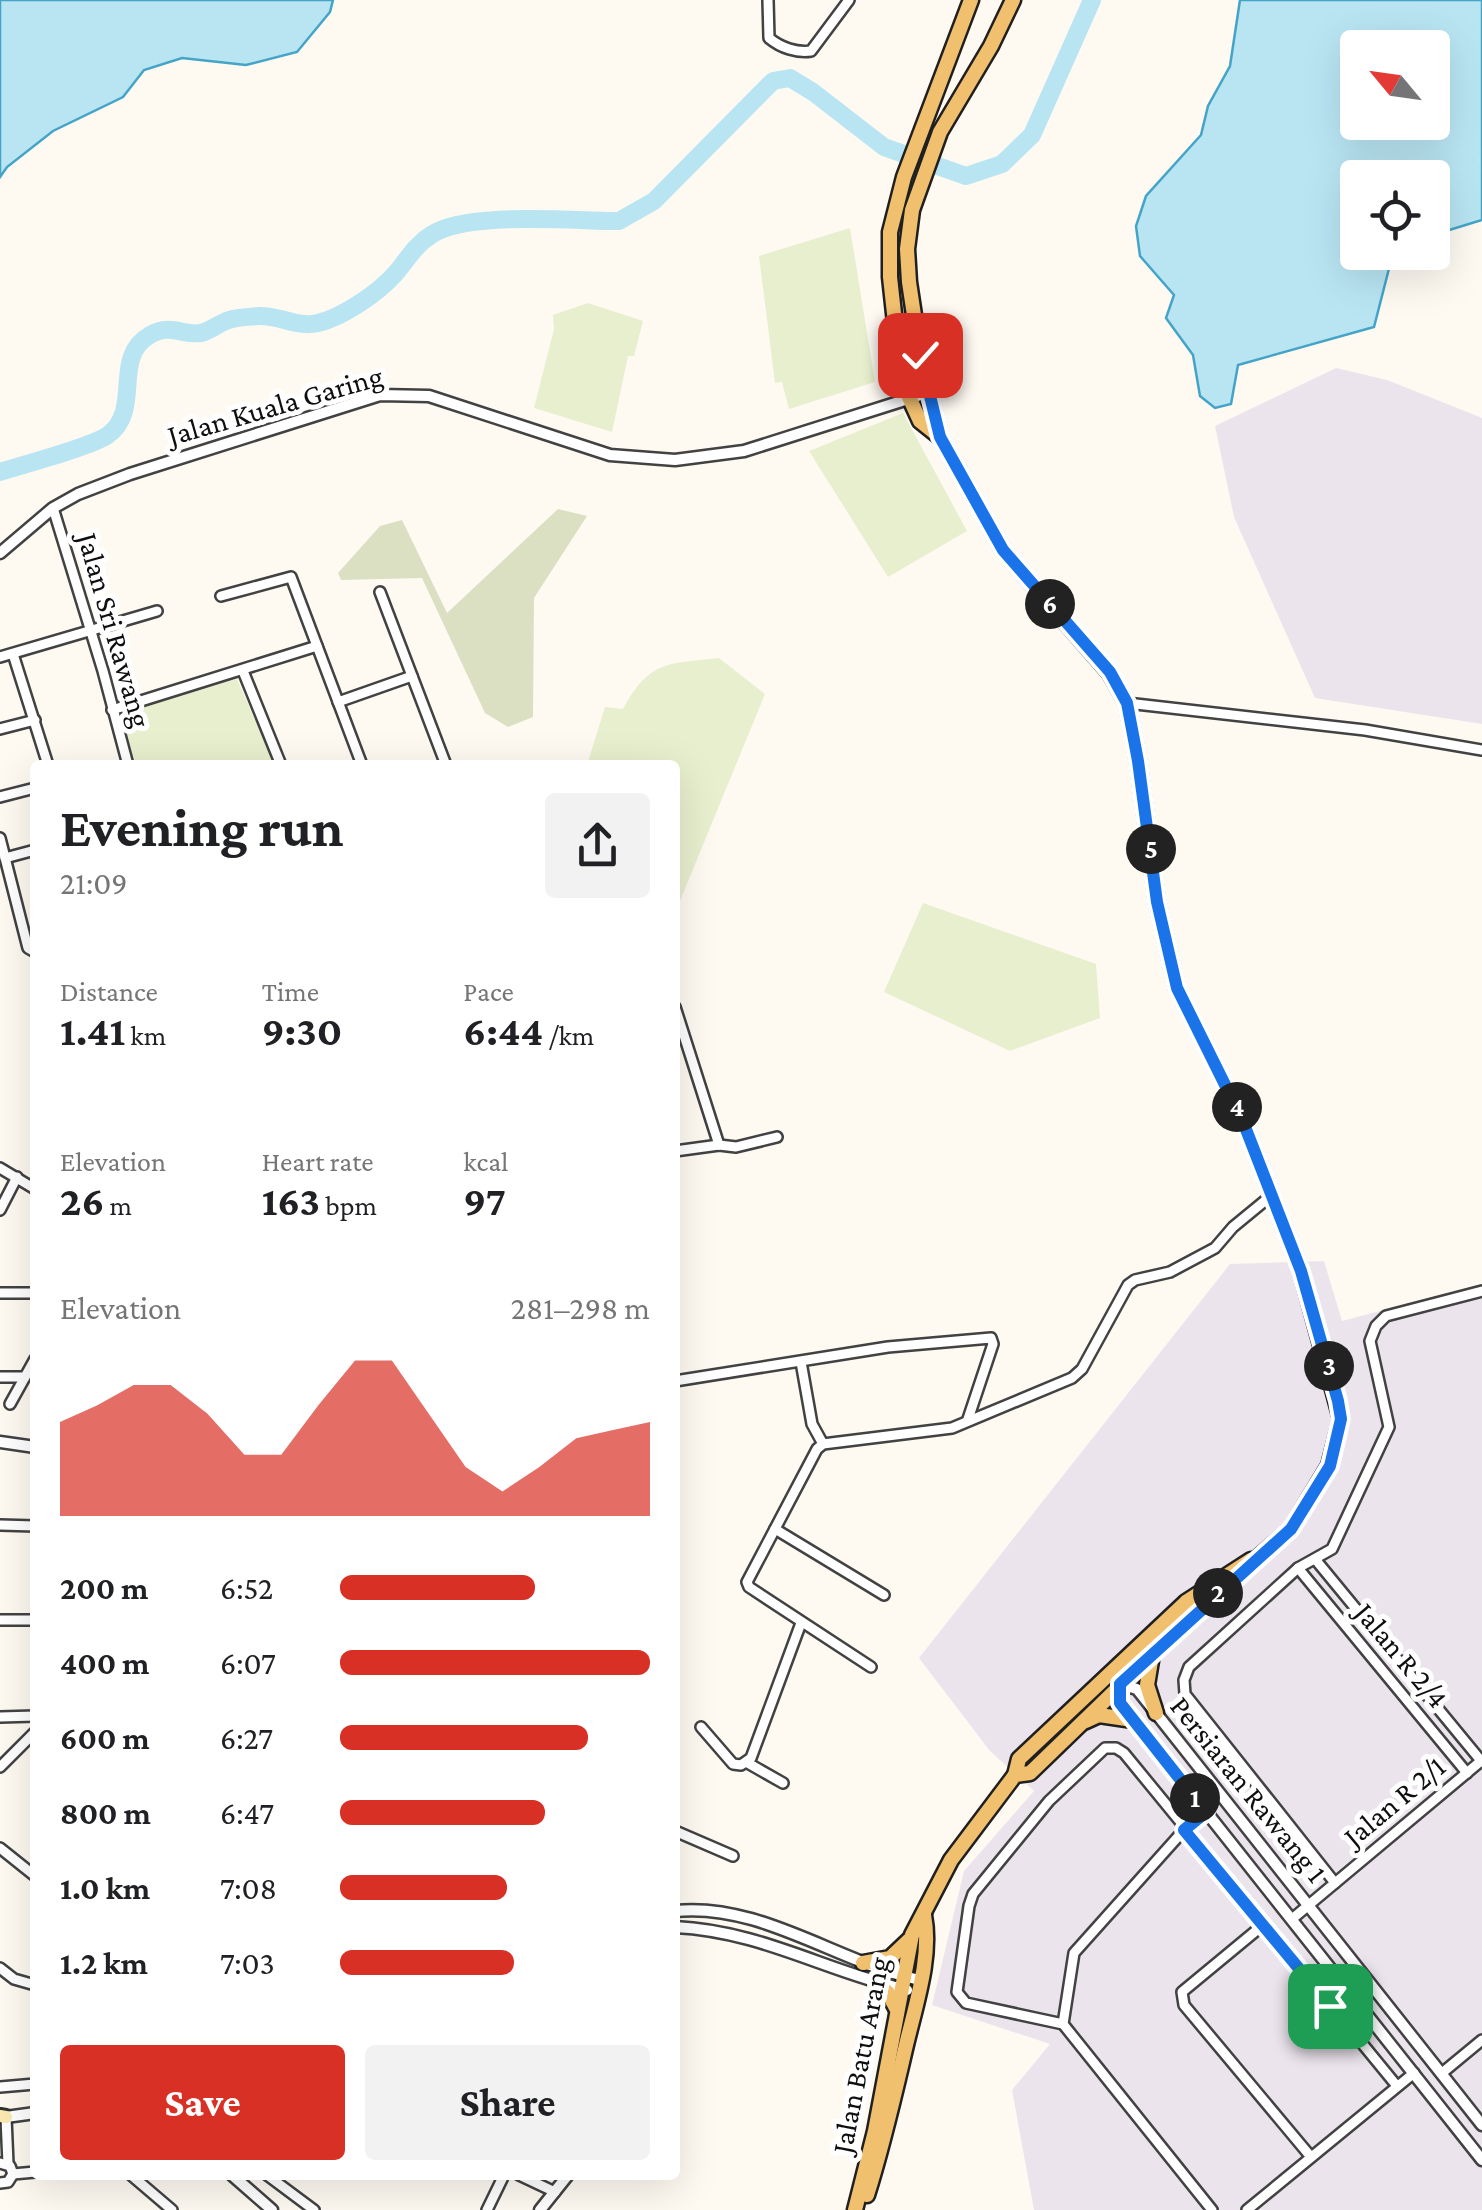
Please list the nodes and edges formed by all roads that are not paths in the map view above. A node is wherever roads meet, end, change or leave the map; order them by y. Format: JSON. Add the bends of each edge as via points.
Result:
{"nodes":[{"id":1,"x":768,"y":0,"type":"edge"},
{"id":2,"x":849,"y":0,"type":"edge"},
{"id":3,"x":972,"y":0,"type":"edge"},
{"id":4,"x":1013,"y":0,"type":"edge"},
{"id":5,"x":930,"y":392,"type":"junction"},
{"id":6,"x":908,"y":398,"type":"junction"},
{"id":7,"x":940,"y":437,"type":"junction"},
{"id":8,"x":53,"y":508,"type":"junction"},
{"id":9,"x":0,"y":552,"type":"edge"},
{"id":10,"x":380,"y":592,"type":"dead end"},
{"id":11,"x":221,"y":596,"type":"dead end"},
{"id":12,"x":157,"y":611,"type":"dead end"},
{"id":13,"x":92,"y":631,"type":"junction"},
{"id":14,"x":317,"y":646,"type":"junction"},
{"id":15,"x":14,"y":654,"type":"junction"},
{"id":16,"x":0,"y":658,"type":"edge"},
{"id":17,"x":243,"y":671,"type":"junction"},
{"id":18,"x":412,"y":676,"type":"junction"},
{"id":19,"x":338,"y":702,"type":"junction"},
{"id":20,"x":1127,"y":703,"type":"junction"},
{"id":21,"x":112,"y":710,"type":"junction"},
{"id":22,"x":35,"y":720,"type":"junction"},
{"id":23,"x":0,"y":729,"type":"edge"},
{"id":24,"x":1482,"y":750,"type":"edge"},
{"id":25,"x":47,"y":760,"type":"edge"},
{"id":26,"x":127,"y":760,"type":"edge"},
{"id":27,"x":279,"y":760,"type":"edge"},
{"id":28,"x":360,"y":760,"type":"edge"},
{"id":29,"x":444,"y":760,"type":"edge"},
{"id":30,"x":30,"y":789,"type":"edge"},
{"id":31,"x":0,"y":796,"type":"edge"},
{"id":32,"x":0,"y":838,"type":"edge"},
{"id":33,"x":30,"y":851,"type":"edge"},
{"id":34,"x":6,"y":858,"type":"junction"},
{"id":35,"x":30,"y":949,"type":"edge"},
{"id":36,"x":680,"y":1023,"type":"edge"},
{"id":37,"x":777,"y":1138,"type":"dead end"},
{"id":38,"x":718,"y":1145,"type":"junction"},
{"id":39,"x":680,"y":1150,"type":"edge"},
{"id":40,"x":0,"y":1168,"type":"edge"},
{"id":41,"x":17,"y":1178,"type":"junction"},
{"id":42,"x":30,"y":1186,"type":"edge"},
{"id":43,"x":1272,"y":1195,"type":"junction"},
{"id":44,"x":0,"y":1210,"type":"edge"},
{"id":45,"x":1482,"y":1290,"type":"edge"},
{"id":46,"x":0,"y":1292,"type":"edge"},
{"id":47,"x":30,"y":1293,"type":"edge"},
{"id":48,"x":802,"y":1362,"type":"junction"},
{"id":49,"x":30,"y":1368,"type":"edge"},
{"id":50,"x":0,"y":1376,"type":"edge"},
{"id":51,"x":25,"y":1377,"type":"junction"},
{"id":52,"x":680,"y":1380,"type":"edge"},
{"id":53,"x":10,"y":1404,"type":"dead end"},
{"id":54,"x":968,"y":1419,"type":"junction"},
{"id":55,"x":0,"y":1442,"type":"edge"},
{"id":56,"x":823,"y":1444,"type":"junction"},
{"id":57,"x":30,"y":1446,"type":"edge"},
{"id":58,"x":2,"y":1524,"type":"edge"},
{"id":59,"x":30,"y":1526,"type":"edge"},
{"id":60,"x":775,"y":1528,"type":"junction"},
{"id":61,"x":1261,"y":1555,"type":"junction"},
{"id":62,"x":1315,"y":1560,"type":"junction"},
{"id":63,"x":1298,"y":1568,"type":"junction"},
{"id":64,"x":884,"y":1595,"type":"dead end"},
{"id":65,"x":0,"y":1620,"type":"edge"},
{"id":66,"x":30,"y":1620,"type":"edge"},
{"id":67,"x":801,"y":1623,"type":"junction"},
{"id":68,"x":1152,"y":1654,"type":"junction"},
{"id":69,"x":1124,"y":1658,"type":"junction"},
{"id":70,"x":871,"y":1667,"type":"dead end"},
{"id":71,"x":1120,"y":1684,"type":"junction"},
{"id":72,"x":1092,"y":1688,"type":"junction"},
{"id":73,"x":1156,"y":1713,"type":"junction"},
{"id":74,"x":30,"y":1716,"type":"edge"},
{"id":75,"x":5,"y":1717,"type":"edge"},
{"id":76,"x":1133,"y":1720,"type":"junction"},
{"id":77,"x":1082,"y":1722,"type":"junction"},
{"id":78,"x":701,"y":1727,"type":"dead end"},
{"id":79,"x":30,"y":1736,"type":"edge"},
{"id":80,"x":24,"y":1741,"type":"junction"},
{"id":81,"x":2,"y":1760,"type":"edge"},
{"id":82,"x":746,"y":1762,"type":"junction"},
{"id":83,"x":1482,"y":1762,"type":"edge"},
{"id":84,"x":1467,"y":1773,"type":"junction"},
{"id":85,"x":1015,"y":1775,"type":"junction"},
{"id":86,"x":783,"y":1782,"type":"dead end"},
{"id":87,"x":1206,"y":1812,"type":"junction"},
{"id":88,"x":1184,"y":1830,"type":"junction"},
{"id":89,"x":680,"y":1832,"type":"edge"},
{"id":90,"x":0,"y":1848,"type":"edge"},
{"id":91,"x":733,"y":1856,"type":"dead end"},
{"id":92,"x":30,"y":1872,"type":"edge"},
{"id":93,"x":1335,"y":1883,"type":"junction"},
{"id":94,"x":1310,"y":1904,"type":"junction"},
{"id":95,"x":680,"y":1910,"type":"edge"},
{"id":96,"x":924,"y":1914,"type":"junction"},
{"id":97,"x":1292,"y":1918,"type":"junction"},
{"id":98,"x":1263,"y":1925,"type":"junction"},
{"id":99,"x":680,"y":1926,"type":"edge"},
{"id":100,"x":912,"y":1936,"type":"junction"},
{"id":101,"x":863,"y":1963,"type":"junction"},
{"id":102,"x":0,"y":1968,"type":"edge"},
{"id":103,"x":875,"y":1982,"type":"junction"},
{"id":104,"x":902,"y":1982,"type":"junction"},
{"id":105,"x":30,"y":1984,"type":"edge"},
{"id":106,"x":919,"y":1986,"type":"junction"},
{"id":107,"x":896,"y":2008,"type":"junction"},
{"id":108,"x":1063,"y":2024,"type":"junction"},
{"id":109,"x":1482,"y":2040,"type":"edge"},
{"id":110,"x":1414,"y":2072,"type":"junction"},
{"id":111,"x":1442,"y":2073,"type":"junction"},
{"id":112,"x":30,"y":2084,"type":"edge"},
{"id":113,"x":1397,"y":2086,"type":"junction"},
{"id":114,"x":0,"y":2087,"type":"edge"},
{"id":115,"x":30,"y":2114,"type":"edge"},
{"id":116,"x":3,"y":2116,"type":"edge"},
{"id":117,"x":1482,"y":2125,"type":"edge"},
{"id":118,"x":1312,"y":2156,"type":"junction"},
{"id":119,"x":1482,"y":2160,"type":"edge"},
{"id":120,"x":4,"y":2164,"type":"edge"},
{"id":121,"x":30,"y":2172,"type":"edge"},
{"id":122,"x":14,"y":2174,"type":"junction"},
{"id":123,"x":138,"y":2180,"type":"edge"},
{"id":124,"x":238,"y":2180,"type":"edge"},
{"id":125,"x":274,"y":2180,"type":"edge"},
{"id":126,"x":502,"y":2180,"type":"edge"},
{"id":127,"x":530,"y":2180,"type":"edge"},
{"id":128,"x":564,"y":2180,"type":"edge"},
{"id":129,"x":0,"y":2183,"type":"edge"},
{"id":130,"x":555,"y":2192,"type":"junction"},
{"id":131,"x":172,"y":2210,"type":"edge"},
{"id":132,"x":272,"y":2210,"type":"edge"},
{"id":133,"x":314,"y":2210,"type":"edge"},
{"id":134,"x":487,"y":2210,"type":"edge"},
{"id":135,"x":540,"y":2210,"type":"edge"},
{"id":136,"x":854,"y":2210,"type":"edge"},
{"id":137,"x":863,"y":2210,"type":"edge"},
{"id":138,"x":1212,"y":2210,"type":"edge"},
{"id":139,"x":1247,"y":2210,"type":"edge"}],
"edges":[{"from":1,"to":2,"type":"street","via":[[769,38],[802,52],[812,51]]},
{"from":3,"to":6,"type":"main road","name":"Jalan Batu Arang","via":[[904,176],[890,232]]},
{"from":4,"to":5,"type":"main road","name":"Jalan Batu Arang","via":[[940,132],[912,210],[907,249],[913,318]]},
{"from":5,"to":6,"type":"street","name":"Jalan Kuala Garing"},
{"from":5,"to":7,"type":"main road","name":"Jalan Batu Arang"},
{"from":6,"to":7,"type":"main road","name":"Jalan Batu Arang","via":[[920,421]]},
{"from":6,"to":8,"type":"street","name":"Jalan Kuala Garing","via":[[744,450],[674,460],[610,455],[429,396],[380,395],[130,474]]},
{"from":7,"to":20,"type":"main road","name":"Jalan Batu Arang","via":[[1003,550],[1110,672]]},
{"from":8,"to":9,"type":"street","name":"Jalan Kuala Garing"},
{"from":8,"to":13,"type":"street","name":"Jalan Sri Rawang"},
{"from":10,"to":18,"type":"street"},
{"from":11,"to":14,"type":"street","via":[[291,577]]},
{"from":12,"to":13,"type":"street"},
{"from":13,"to":15,"type":"street"},
{"from":13,"to":21,"type":"street","name":"Jalan Sri Rawang"},
{"from":14,"to":17,"type":"street"},
{"from":14,"to":19,"type":"street"},
{"from":15,"to":16,"type":"street"},
{"from":15,"to":22,"type":"street"},
{"from":17,"to":21,"type":"street"},
{"from":17,"to":27,"type":"street"},
{"from":18,"to":19,"type":"street"},
{"from":18,"to":29,"type":"street"},
{"from":19,"to":28,"type":"street"},
{"from":20,"to":24,"type":"street"},
{"from":20,"to":43,"type":"main road","name":"Jalan Batu Arang","via":[[1174,978]]},
{"from":21,"to":26,"type":"street","name":"Jalan Sri Rawang"},
{"from":22,"to":23,"type":"street"},
{"from":22,"to":25,"type":"street"},
{"from":30,"to":31,"type":"street"},
{"from":32,"to":34,"type":"street"},
{"from":33,"to":34,"type":"street"},
{"from":34,"to":35,"type":"street"},
{"from":36,"to":38,"type":"street"},
{"from":37,"to":38,"type":"street"},
{"from":38,"to":39,"type":"street"},
{"from":40,"to":41,"type":"street"},
{"from":41,"to":42,"type":"street"},
{"from":41,"to":44,"type":"street"},
{"from":43,"to":54,"type":"street","via":[[1215,1248],[1128,1286],[1072,1378]]},
{"from":43,"to":61,"type":"main road","name":"Jalan Batu Arang","via":[[1301,1271],[1341,1419],[1330,1466],[1291,1529]]},
{"from":45,"to":62,"type":"street","via":[[1386,1316],[1376,1326],[1370,1341],[1389,1427],[1332,1549]]},
{"from":46,"to":47,"type":"street"},
{"from":48,"to":52,"type":"street"},
{"from":48,"to":54,"type":"street","via":[[991,1338]]},
{"from":48,"to":56,"type":"street","via":[[812,1424]]},
{"from":49,"to":51,"type":"street"},
{"from":50,"to":51,"type":"street"},
{"from":51,"to":53,"type":"street"},
{"from":54,"to":56,"type":"street","via":[[952,1428]]},
{"from":55,"to":57,"type":"street"},
{"from":56,"to":60,"type":"street"},
{"from":58,"to":59,"type":"street"},
{"from":60,"to":64,"type":"street"},
{"from":60,"to":67,"type":"street","via":[[747,1582]]},
{"from":61,"to":68,"type":"main road","name":"Jalan Batu Arang"},
{"from":61,"to":69,"type":"main road","via":[[1186,1602]]},
{"from":62,"to":63,"type":"street"},
{"from":62,"to":83,"type":"street"},
{"from":63,"to":84,"type":"street","name":"Jalan R 2/4"},
{"from":63,"to":93,"type":"street","via":[[1189,1667],[1184,1680],[1186,1694]]},
{"from":65,"to":66,"type":"street"},
{"from":67,"to":70,"type":"street"},
{"from":67,"to":82,"type":"street"},
{"from":68,"to":71,"type":"main road","name":"Jalan Batu Arang"},
{"from":68,"to":73,"type":"main road","via":[[1147,1685]]},
{"from":69,"to":71,"type":"main road"},
{"from":69,"to":72,"type":"main road"},
{"from":71,"to":72,"type":"main road"},
{"from":71,"to":73,"type":"street","name":"Persiaran Rawang 1","via":[[1137,1689]]},
{"from":71,"to":76,"type":"street","name":"Persiaran Rawang 1","via":[[1120,1703]]},
{"from":71,"to":77,"type":"main road","name":"Jalan Batu Arang"},
{"from":72,"to":85,"type":"main road","via":[[1019,1759]]},
{"from":73,"to":94,"type":"street","name":"Persiaran Rawang 1"},
{"from":74,"to":75,"type":"street"},
{"from":75,"to":80,"type":"street","via":[[20,1724]]},
{"from":76,"to":77,"type":"main road","via":[[1099,1715]]},
{"from":76,"to":87,"type":"street","name":"Persiaran Rawang 1"},
{"from":77,"to":85,"type":"main road","name":"Jalan Batu Arang","via":[[1030,1773]]},
{"from":78,"to":82,"type":"street","via":[[732,1764]]},
{"from":79,"to":80,"type":"street"},
{"from":80,"to":81,"type":"street"},
{"from":82,"to":86,"type":"street"},
{"from":83,"to":84,"type":"street","name":"Jalan R 2/1"},
{"from":84,"to":93,"type":"street","name":"Jalan R 2/1"},
{"from":85,"to":96,"type":"main road","name":"Jalan Batu Arang","via":[[951,1860]]},
{"from":87,"to":88,"type":"street"},
{"from":87,"to":97,"type":"street","name":"Persiaran Rawang 1"},
{"from":88,"to":98,"type":"street"},
{"from":88,"to":108,"type":"street","via":[[1074,1953]]},
{"from":88,"to":108,"type":"street","via":[[1124,1754],[1105,1748],[1048,1801],[973,1894],[957,1992],[966,2002]]},
{"from":89,"to":91,"type":"street"},
{"from":90,"to":92,"type":"street"},
{"from":93,"to":94,"type":"street","name":"Jalan R 2/1"},
{"from":94,"to":97,"type":"street","name":"Jalan R 2/1"},
{"from":94,"to":111,"type":"street","name":"Persiaran Rawang 1"},
{"from":95,"to":101,"type":"street","via":[[755,1921]]},
{"from":96,"to":100,"type":"main road","name":"Jalan Batu Arang"},
{"from":96,"to":106,"type":"main road","name":"Jalan Batu Arang","via":[[928,1936]]},
{"from":97,"to":110,"type":"street","name":"Persiaran Rawang 1"},
{"from":98,"to":113,"type":"street"},
{"from":98,"to":118,"type":"street","via":[[1182,1992],[1184,2005]]},
{"from":99,"to":103,"type":"street","via":[[750,1937]]},
{"from":100,"to":101,"type":"main road","via":[[890,1958]]},
{"from":100,"to":104,"type":"main road","name":"Jalan Batu Arang"},
{"from":101,"to":104,"type":"street"},
{"from":102,"to":105,"type":"street"},
{"from":103,"to":104,"type":"street"},
{"from":103,"to":107,"type":"main road"},
{"from":104,"to":106,"type":"street"},
{"from":104,"to":107,"type":"main road","name":"Jalan Batu Arang"},
{"from":106,"to":137,"type":"main road","name":"Jalan Batu Arang"},
{"from":107,"to":136,"type":"main road","name":"Jalan Batu Arang"},
{"from":108,"to":138,"type":"street"},
{"from":109,"to":111,"type":"street"},
{"from":110,"to":113,"type":"street"},
{"from":110,"to":119,"type":"street","name":"Persiaran Rawang 1"},
{"from":111,"to":117,"type":"street","name":"Persiaran Rawang 1"},
{"from":112,"to":114,"type":"street"},
{"from":113,"to":118,"type":"street"},
{"from":115,"to":116,"type":"street"},
{"from":116,"to":120,"type":"street"},
{"from":118,"to":139,"type":"street"},
{"from":120,"to":122,"type":"street"},
{"from":121,"to":122,"type":"street"},
{"from":122,"to":129,"type":"street"},
{"from":123,"to":131,"type":"street"},
{"from":124,"to":132,"type":"street"},
{"from":125,"to":133,"type":"street"},
{"from":126,"to":134,"type":"street"},
{"from":127,"to":130,"type":"street"},
{"from":128,"to":130,"type":"street"},
{"from":130,"to":135,"type":"street"}]}
